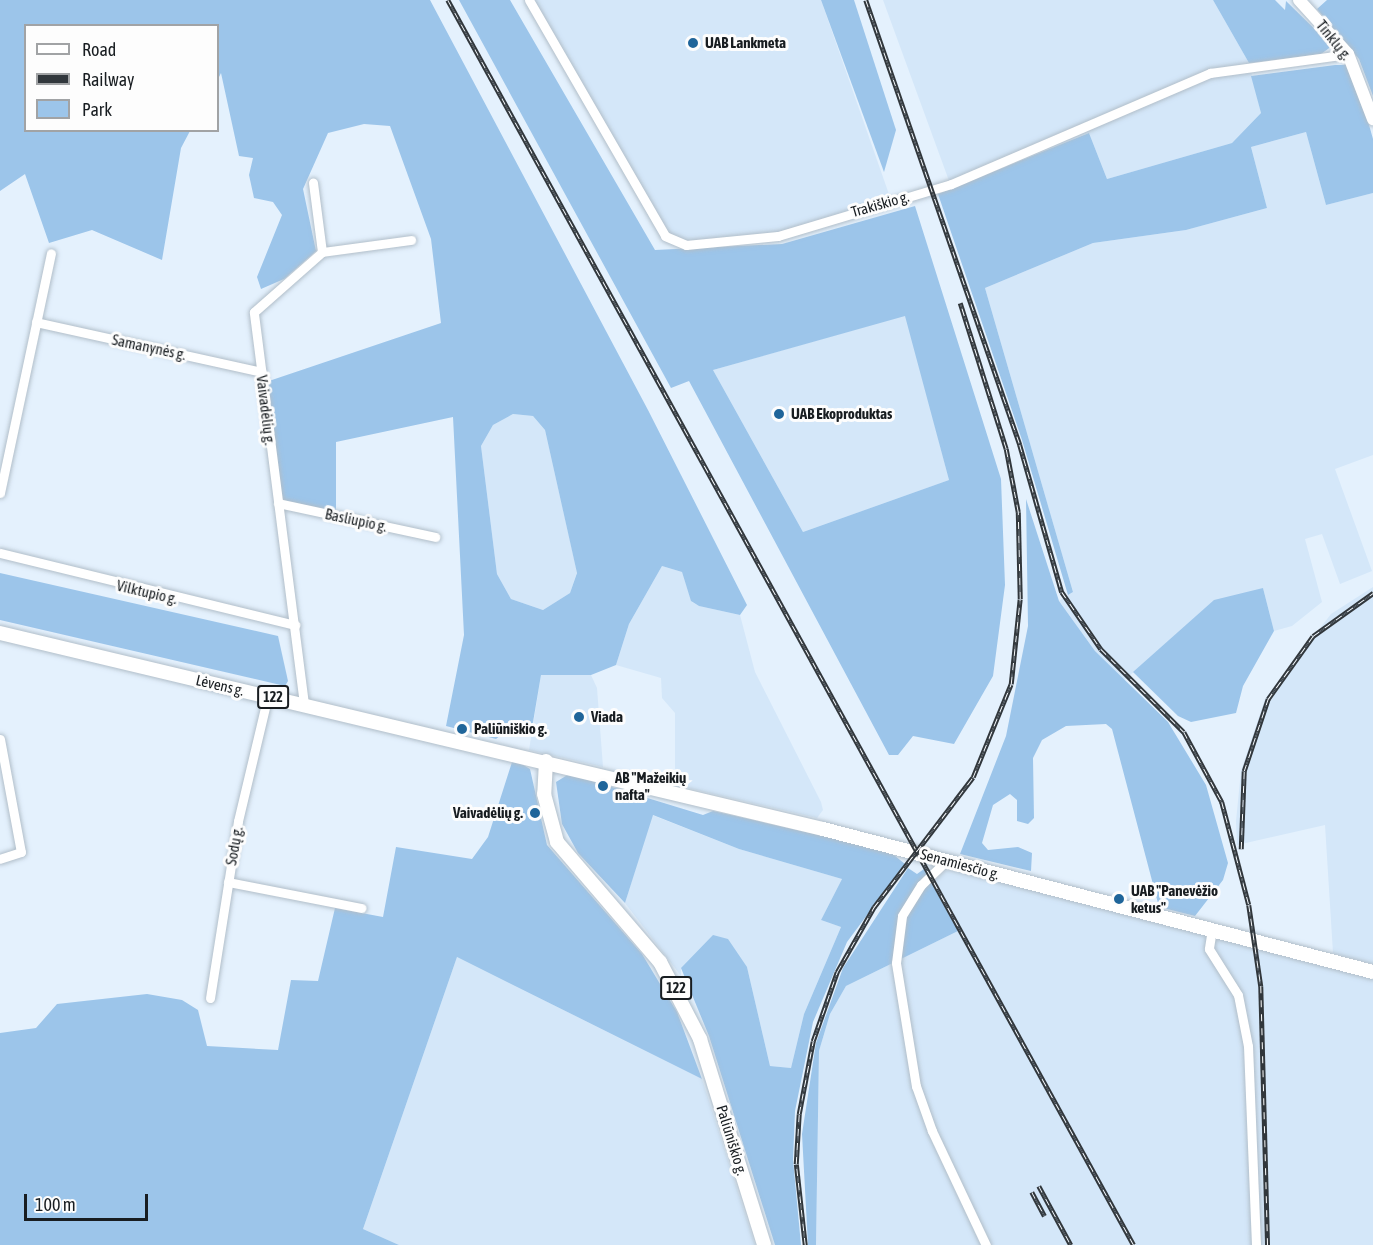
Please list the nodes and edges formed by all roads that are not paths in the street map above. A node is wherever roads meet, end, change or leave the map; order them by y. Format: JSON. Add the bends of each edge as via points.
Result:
{"nodes":[{"id":1,"x":529,"y":0,"type":"edge"},
{"id":2,"x":1299,"y":0,"type":"edge"},
{"id":3,"x":1348,"y":54,"type":"junction"},
{"id":4,"x":1373,"y":119,"type":"edge"},
{"id":5,"x":313,"y":183,"type":"dead end"},
{"id":6,"x":411,"y":240,"type":"dead end"},
{"id":7,"x":322,"y":252,"type":"junction"},
{"id":8,"x":51,"y":253,"type":"dead end"},
{"id":9,"x":36,"y":322,"type":"junction"},
{"id":10,"x":262,"y":372,"type":"junction"},
{"id":11,"x":0,"y":493,"type":"edge"},
{"id":12,"x":278,"y":503,"type":"junction"},
{"id":13,"x":435,"y":537,"type":"dead end"},
{"id":14,"x":0,"y":553,"type":"edge"},
{"id":15,"x":295,"y":625,"type":"junction"},
{"id":16,"x":0,"y":633,"type":"edge"},
{"id":17,"x":267,"y":695,"type":"junction"},
{"id":18,"x":304,"y":704,"type":"junction"},
{"id":19,"x":0,"y":739,"type":"edge"},
{"id":20,"x":546,"y":761,"type":"junction"},
{"id":21,"x":0,"y":859,"type":"edge"},
{"id":22,"x":947,"y":860,"type":"junction"},
{"id":23,"x":228,"y":882,"type":"junction"},
{"id":24,"x":362,"y":908,"type":"dead end"},
{"id":25,"x":1212,"y":929,"type":"junction"},
{"id":26,"x":1373,"y":972,"type":"edge"},
{"id":27,"x":210,"y":998,"type":"dead end"},
{"id":28,"x":764,"y":1245,"type":"edge"},
{"id":29,"x":986,"y":1245,"type":"edge"},
{"id":30,"x":1256,"y":1245,"type":"edge"}],
"edges":[{"from":1,"to":3,"type":"street","name":"Trakiškio g.","via":[[664,236],[686,245],[778,236],[951,184],[1210,73]]},
{"from":2,"to":3,"type":"main road","name":"Tinklų g."},
{"from":3,"to":4,"type":"main road","name":"Tinklų g."},
{"from":5,"to":7,"type":"street"},
{"from":6,"to":7,"type":"street"},
{"from":7,"to":10,"type":"street","name":"Vaivadėlių g.","via":[[254,312]]},
{"from":8,"to":9,"type":"street"},
{"from":9,"to":10,"type":"street","name":"Samanynės g."},
{"from":9,"to":11,"type":"street"},
{"from":10,"to":12,"type":"street","name":"Vaivadėlių g."},
{"from":12,"to":13,"type":"street","name":"Basliupio g."},
{"from":12,"to":15,"type":"street","name":"Vaivadėlių g."},
{"from":14,"to":15,"type":"street","name":"Vilktupio g."},
{"from":15,"to":18,"type":"street","name":"Vaivadėlių g."},
{"from":16,"to":17,"type":"main road","name":"Lėvens g.","number":"122"},
{"from":17,"to":18,"type":"main road","name":"Lėvens g.","number":"122"},
{"from":17,"to":23,"type":"street","name":"Sodų g."},
{"from":18,"to":20,"type":"main road","name":"Lėvens g.","number":"122"},
{"from":19,"to":21,"type":"street","via":[[21,852]]},
{"from":20,"to":22,"type":"main road","name":"Senamiesčio g."},
{"from":20,"to":28,"type":"main road","name":"Paliūniškio g.","number":"122","via":[[544,794],[557,842],[660,962],[700,1039]]},
{"from":22,"to":25,"type":"main road","name":"Senamiesčio g."},
{"from":22,"to":29,"type":"street","via":[[921,885],[902,916],[896,963],[916,1086],[932,1131]]},
{"from":23,"to":24,"type":"street"},
{"from":23,"to":27,"type":"street","name":"Sodų g."},
{"from":25,"to":26,"type":"main road","name":"Senamiesčio g."},
{"from":25,"to":30,"type":"street","via":[[1209,949],[1238,995],[1248,1046]]}]}
